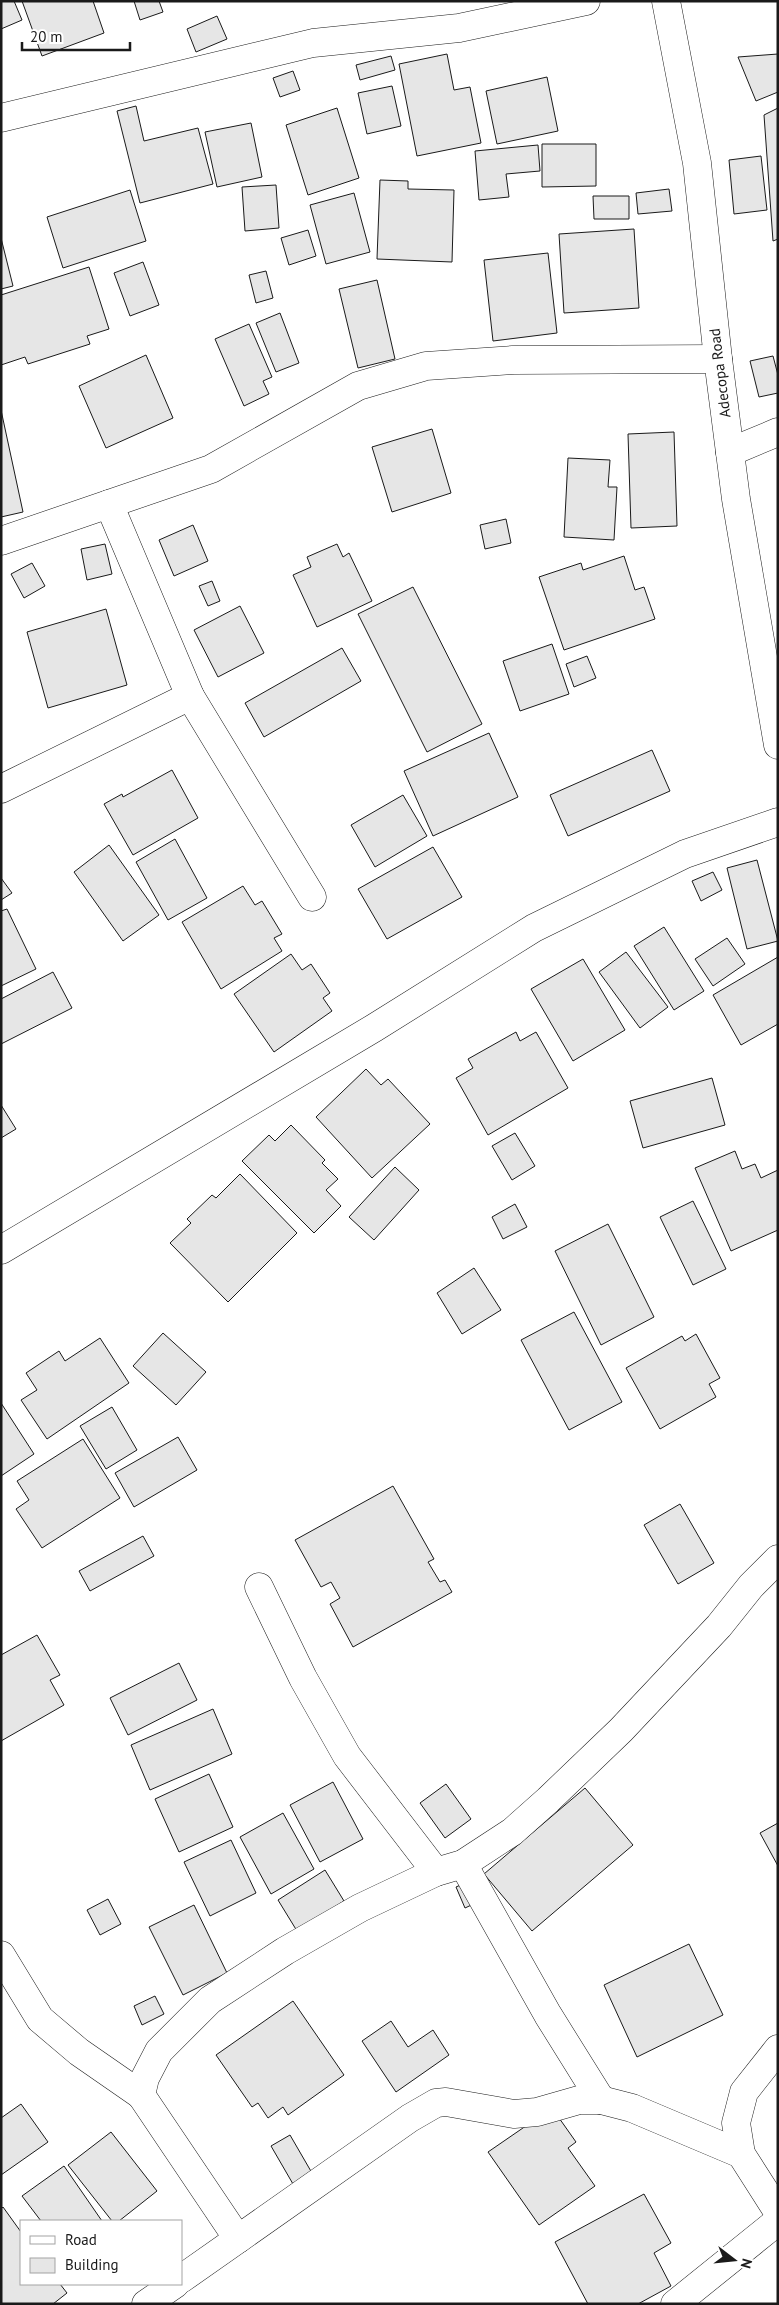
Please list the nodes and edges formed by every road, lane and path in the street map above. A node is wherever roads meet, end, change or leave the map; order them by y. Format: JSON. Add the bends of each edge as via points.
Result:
{"nodes":[{"id":1,"x":586,"y":1,"type":"edge"},
{"id":2,"x":666,"y":1,"type":"edge"},
{"id":3,"x":1,"y":118,"type":"edge"},
{"id":4,"x":718,"y":359,"type":"junction"},
{"id":5,"x":778,"y":432,"type":"edge"},
{"id":6,"x":730,"y":452,"type":"junction"},
{"id":7,"x":109,"y":504,"type":"junction"},
{"id":8,"x":1,"y":541,"type":"edge"},
{"id":9,"x":771,"y":658,"type":"edge"},
{"id":10,"x":190,"y":696,"type":"junction"},
{"id":11,"x":778,"y":745,"type":"edge"},
{"id":12,"x":1,"y":789,"type":"edge"},
{"id":13,"x":778,"y":822,"type":"edge"},
{"id":14,"x":312,"y":897,"type":"dead end"},
{"id":15,"x":1,"y":1250,"type":"edge"},
{"id":16,"x":778,"y":1559,"type":"edge"},
{"id":17,"x":259,"y":1587,"type":"dead end"},
{"id":18,"x":463,"y":1864,"type":"junction"},
{"id":19,"x":436,"y":1872,"type":"junction"},
{"id":20,"x":1,"y":1955,"type":"edge"},
{"id":21,"x":778,"y":2049,"type":"edge"},
{"id":22,"x":141,"y":2095,"type":"junction"},
{"id":23,"x":601,"y":2100,"type":"junction"},
{"id":24,"x":740,"y":2154,"type":"junction"},
{"id":25,"x":778,"y":2212,"type":"edge"},
{"id":26,"x":778,"y":2221,"type":"edge"},
{"id":27,"x":238,"y":2239,"type":"junction"},
{"id":28,"x":182,"y":2278,"type":"edge"},
{"id":29,"x":174,"y":2285,"type":"edge"},
{"id":30,"x":146,"y":2304,"type":"edge"},
{"id":31,"x":675,"y":2304,"type":"edge"}],
"edges":[{"from":1,"to":3,"type":"street","via":[[459,28],[313,43]]},
{"from":2,"to":4,"type":"street","name":"Adecopa Road","via":[[697,163]]},
{"from":4,"to":6,"type":"street","name":"Adecopa Road"},
{"from":4,"to":7,"type":"street","via":[[513,360],[426,366],[358,386],[211,468]]},
{"from":5,"to":6,"type":"street"},
{"from":6,"to":9,"type":"street","name":"Adecopa Road"},
{"from":7,"to":8,"type":"street"},
{"from":7,"to":10,"type":"street"},
{"from":9,"to":11,"type":"street","name":"Adecopa Road"},
{"from":10,"to":12,"type":"street"},
{"from":10,"to":14,"type":"street"},
{"from":13,"to":15,"type":"street","via":[[685,854],[534,928],[374,1028]]},
{"from":16,"to":18,"type":"street","via":[[621,1730],[512,1832]]},
{"from":17,"to":19,"type":"street","via":[[303,1678],[347,1756]]},
{"from":18,"to":19,"type":"street"},
{"from":18,"to":23,"type":"street"},
{"from":19,"to":22,"type":"street","via":[[360,1908],[285,1951],[210,2000],[159,2051],[145,2078]]},
{"from":20,"to":22,"type":"street","via":[[40,2018],[78,2052]]},
{"from":21,"to":24,"type":"street","via":[[744,2092],[736,2124]]},
{"from":22,"to":27,"type":"street"},
{"from":23,"to":24,"type":"street","via":[[632,2108]]},
{"from":23,"to":27,"type":"street","via":[[579,2100],[537,2112],[514,2114],[446,2102],[436,2104],[403,2123]]},
{"from":24,"to":25,"type":"street"},
{"from":26,"to":31,"type":"street"},
{"from":27,"to":28,"type":"street"},
{"from":29,"to":30,"type":"street"}]}
